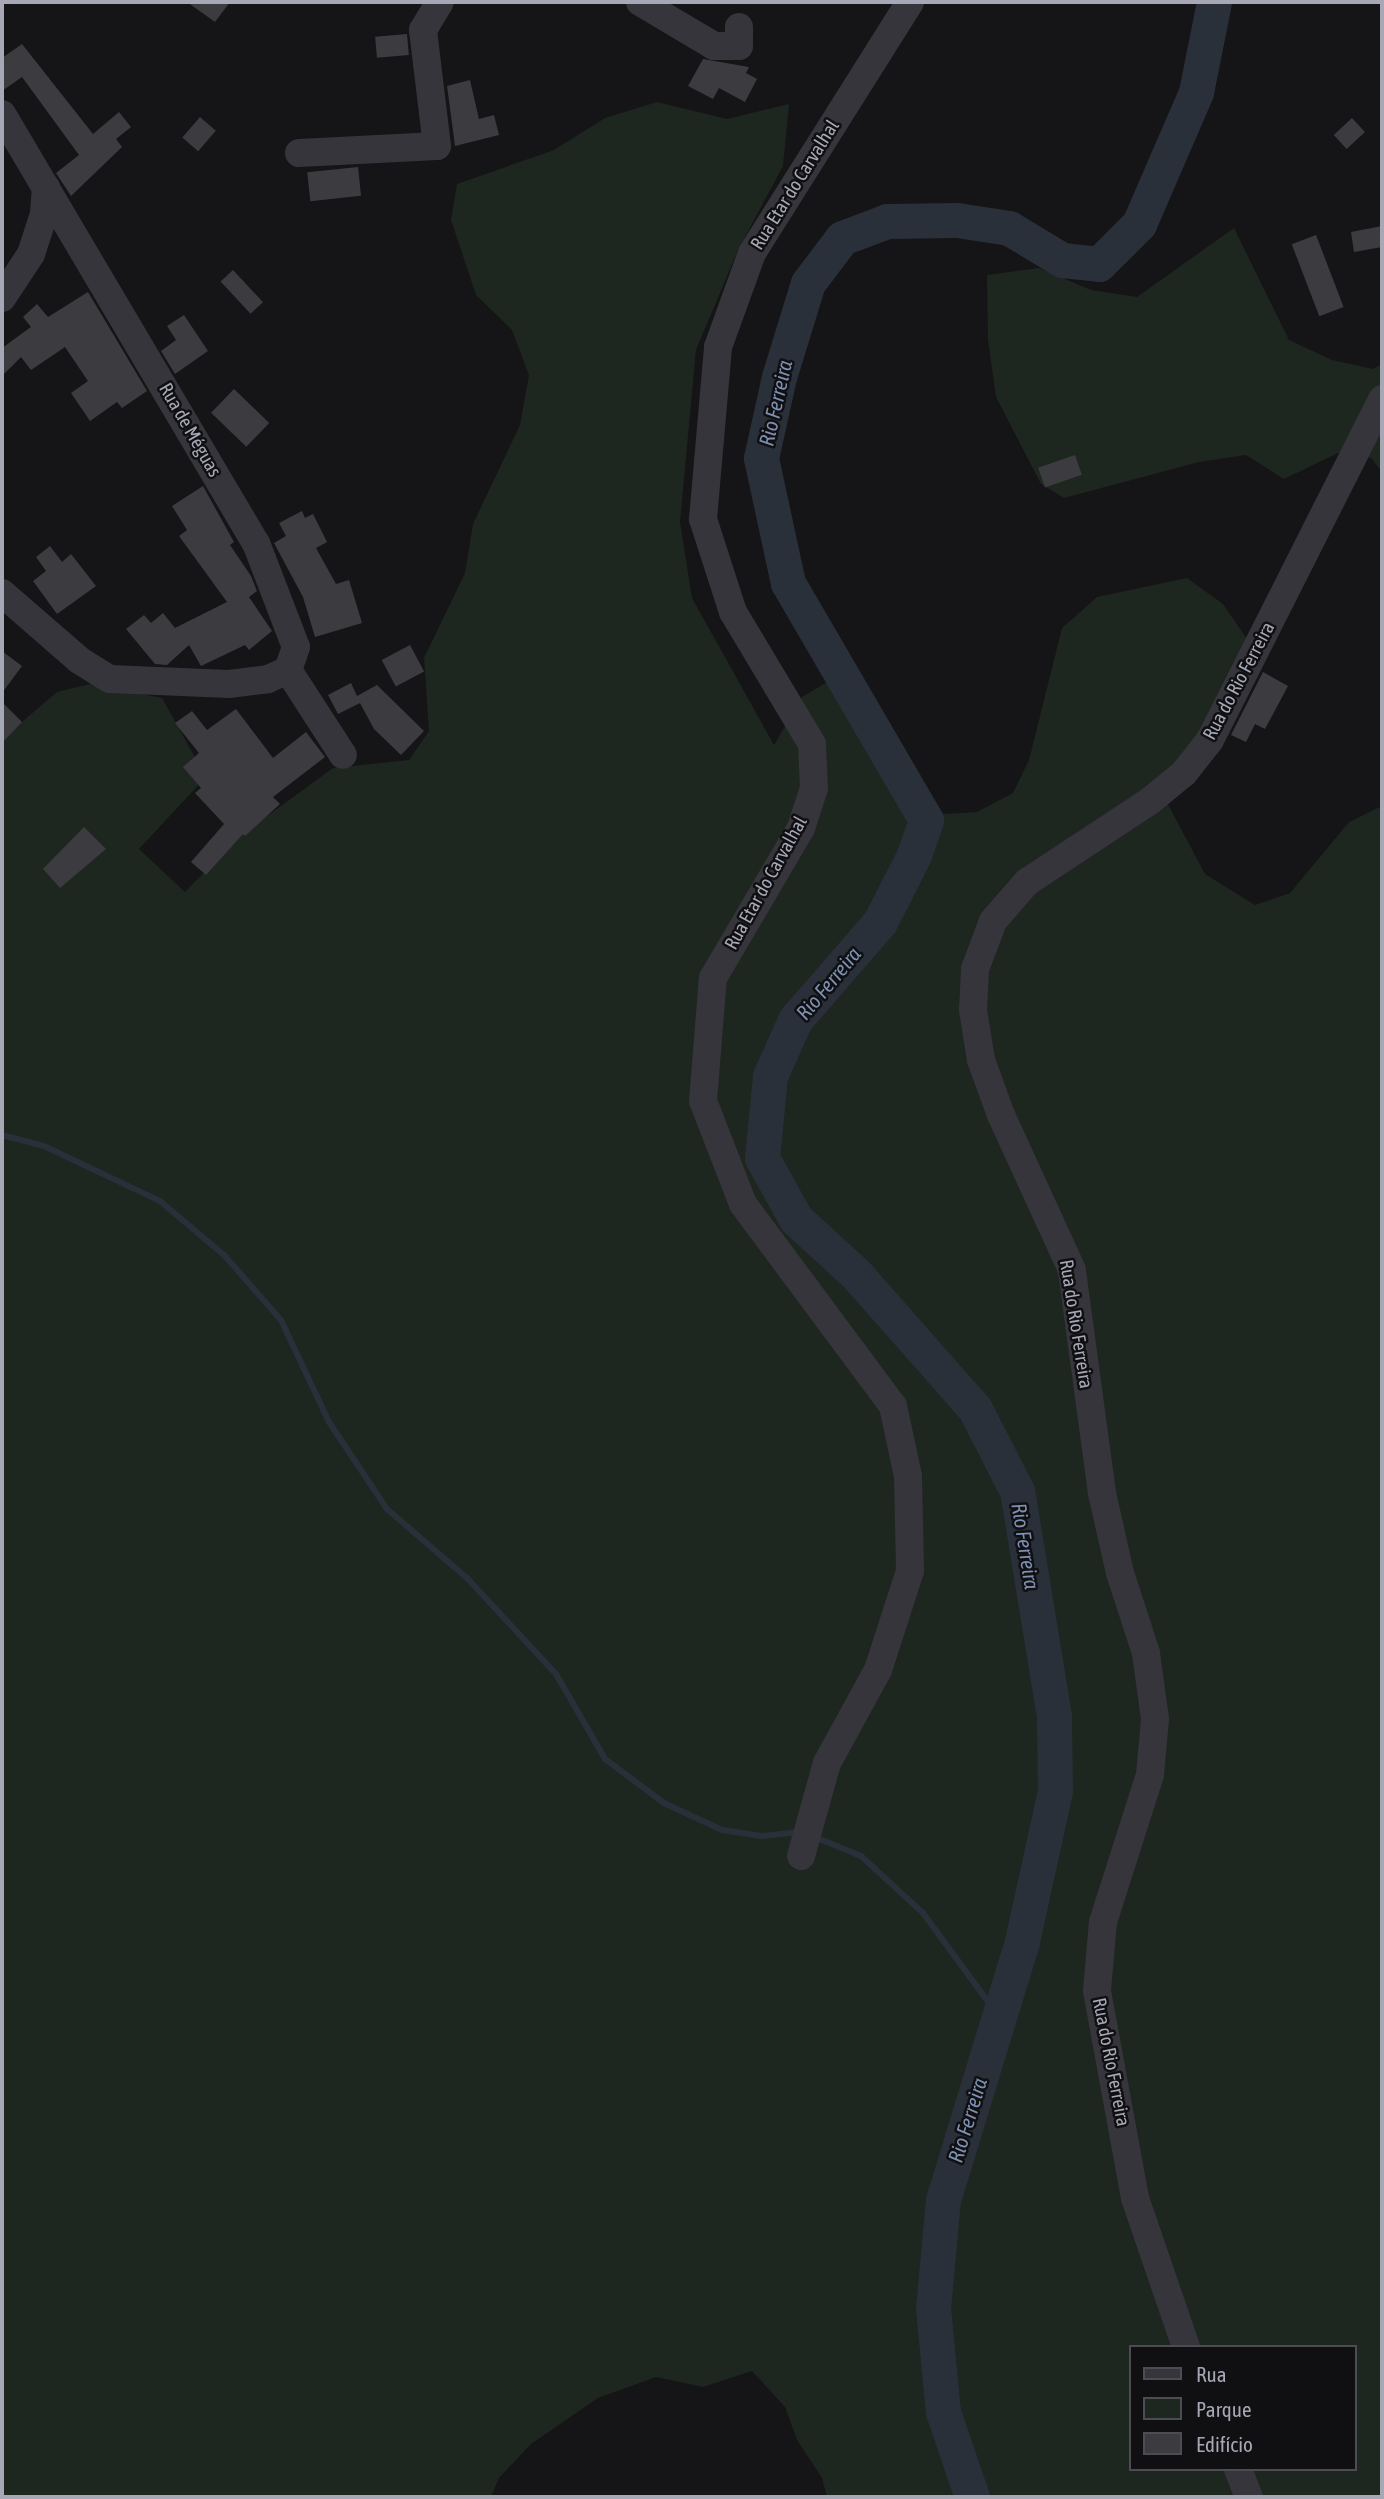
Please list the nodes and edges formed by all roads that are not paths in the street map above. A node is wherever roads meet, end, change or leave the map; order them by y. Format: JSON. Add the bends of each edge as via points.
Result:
{"nodes":[{"id":1,"x":440,"y":2,"type":"edge"},
{"id":2,"x":640,"y":2,"type":"edge"},
{"id":3,"x":910,"y":2,"type":"edge"},
{"id":4,"x":739,"y":27,"type":"dead end"},
{"id":5,"x":2,"y":114,"type":"edge"},
{"id":6,"x":299,"y":153,"type":"dead end"},
{"id":7,"x":46,"y":187,"type":"junction"},
{"id":8,"x":2,"y":298,"type":"edge"},
{"id":9,"x":1382,"y":399,"type":"edge"},
{"id":10,"x":2,"y":593,"type":"edge"},
{"id":11,"x":288,"y":670,"type":"junction"},
{"id":12,"x":343,"y":755,"type":"dead end"},
{"id":13,"x":800,"y":1856,"type":"dead end"},
{"id":14,"x":1185,"y":2345,"type":"edge"},
{"id":15,"x":1239,"y":2471,"type":"edge"},
{"id":16,"x":1249,"y":2497,"type":"edge"}],
"edges":[{"from":1,"to":6,"type":"street","via":[[423,30],[437,146]]},
{"from":2,"to":4,"type":"street","via":[[714,46],[739,46]]},
{"from":3,"to":13,"type":"street","name":"Rua Etar do Carvalhal","via":[[752,253],[718,347],[703,519],[733,612],[812,744],[814,788],[801,828],[712,978],[703,1101],[743,1205],[893,1406],[908,1476],[910,1571],[878,1670],[827,1763]]},
{"from":5,"to":7,"type":"street","name":"Rua de Méguas"},
{"from":7,"to":8,"type":"street","via":[[44,214],[31,254]]},
{"from":7,"to":11,"type":"street","name":"Rua de Méguas","via":[[256,543],[296,647]]},
{"from":9,"to":14,"type":"street","name":"Rua do Rio Ferreira","via":[[1210,740],[1184,773],[1150,801],[1027,882],[993,921],[975,969],[974,1010],[981,1060],[1001,1115],[1072,1270],[1102,1493],[1119,1573],[1146,1653],[1155,1718],[1150,1775],[1103,1922],[1097,1990],[1135,2198]]},
{"from":10,"to":11,"type":"street","via":[[69,653],[110,679],[229,684],[268,679]]},
{"from":11,"to":12,"type":"street"},
{"from":15,"to":16,"type":"street"}]}
